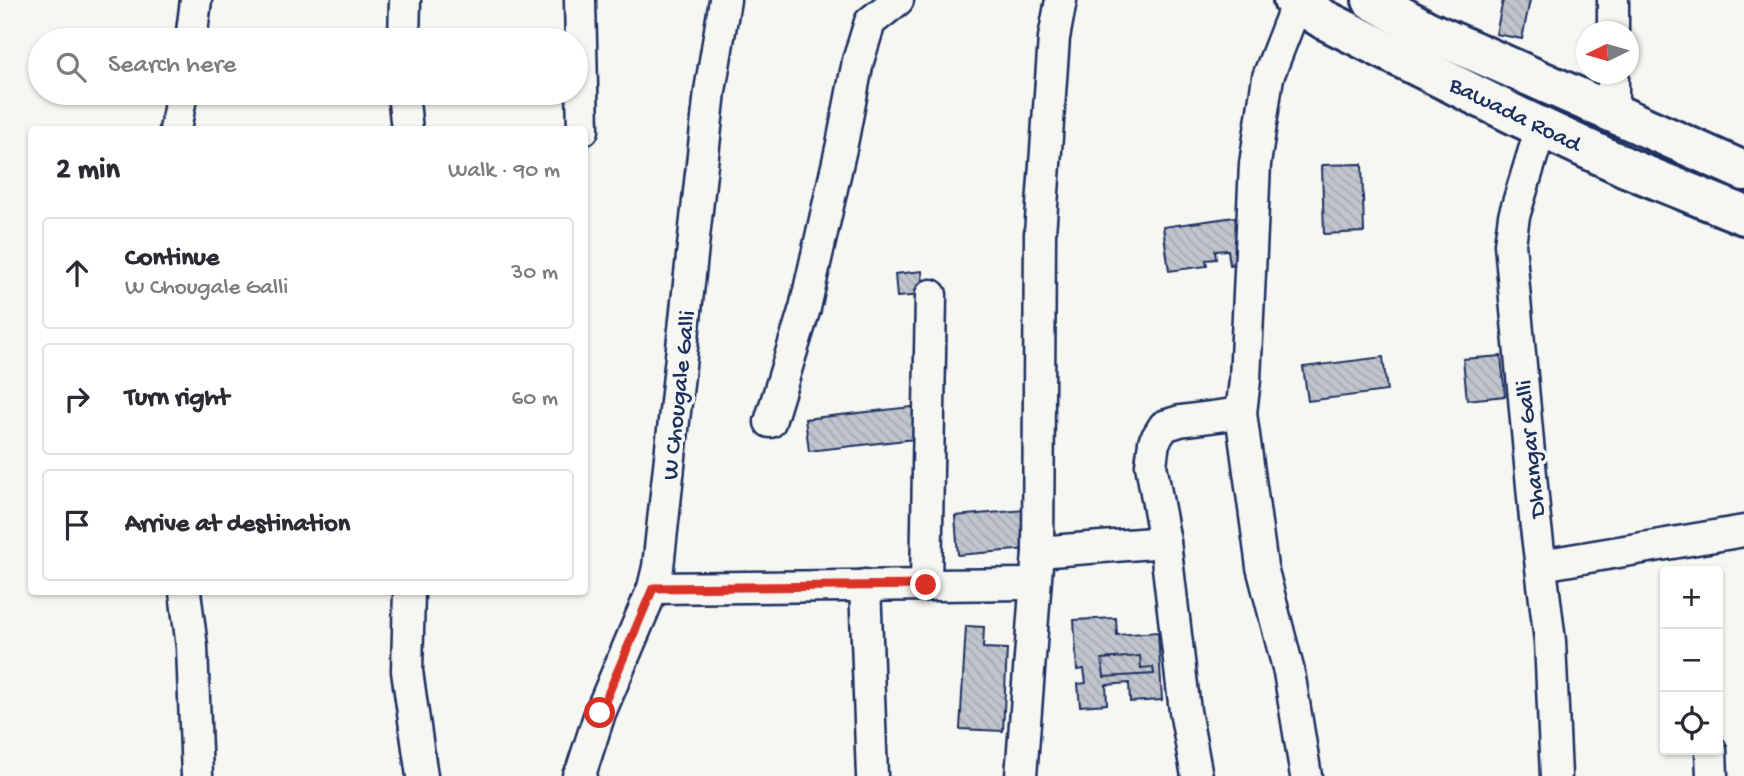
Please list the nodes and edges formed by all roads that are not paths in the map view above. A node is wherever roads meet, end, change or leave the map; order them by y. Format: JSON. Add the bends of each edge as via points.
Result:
{"nodes":[{"id":1,"x":195,"y":0,"type":"edge"},
{"id":2,"x":405,"y":0,"type":"edge"},
{"id":3,"x":580,"y":0,"type":"edge"},
{"id":4,"x":725,"y":0,"type":"edge"},
{"id":5,"x":898,"y":0,"type":"edge"},
{"id":6,"x":1061,"y":0,"type":"edge"},
{"id":7,"x":1372,"y":0,"type":"edge"},
{"id":8,"x":1613,"y":0,"type":"edge"},
{"id":9,"x":1296,"y":1,"type":"edge"},
{"id":10,"x":1613,"y":21,"type":"edge"},
{"id":11,"x":192,"y":28,"type":"edge"},
{"id":12,"x":404,"y":28,"type":"edge"},
{"id":13,"x":581,"y":28,"type":"edge"},
{"id":14,"x":1613,"y":84,"type":"edge"},
{"id":15,"x":179,"y":105,"type":"edge"},
{"id":16,"x":404,"y":105,"type":"edge"},
{"id":17,"x":582,"y":105,"type":"edge"},
{"id":18,"x":1613,"y":112,"type":"junction"},
{"id":19,"x":175,"y":126,"type":"edge"},
{"id":20,"x":407,"y":126,"type":"edge"},
{"id":21,"x":583,"y":126,"type":"edge"},
{"id":22,"x":1541,"y":127,"type":"junction"},
{"id":23,"x":1744,"y":171,"type":"edge"},
{"id":24,"x":1744,"y":215,"type":"edge"},
{"id":25,"x":931,"y":295,"type":"dead end"},
{"id":26,"x":1241,"y":413,"type":"junction"},
{"id":27,"x":771,"y":422,"type":"dead end"},
{"id":28,"x":1744,"y":531,"type":"edge"},
{"id":29,"x":1165,"y":542,"type":"junction"},
{"id":30,"x":1038,"y":552,"type":"junction"},
{"id":31,"x":1541,"y":565,"type":"junction"},
{"id":32,"x":1035,"y":584,"type":"junction"},
{"id":33,"x":865,"y":585,"type":"junction"},
{"id":34,"x":926,"y":585,"type":"junction"},
{"id":35,"x":653,"y":588,"type":"junction"},
{"id":36,"x":185,"y":595,"type":"edge"},
{"id":37,"x":409,"y":595,"type":"edge"},
{"id":38,"x":1711,"y":755,"type":"edge"},
{"id":39,"x":197,"y":776,"type":"edge"},
{"id":40,"x":422,"y":776,"type":"edge"},
{"id":41,"x":578,"y":776,"type":"edge"},
{"id":42,"x":872,"y":776,"type":"edge"},
{"id":43,"x":1021,"y":776,"type":"edge"},
{"id":44,"x":1197,"y":776,"type":"edge"},
{"id":45,"x":1306,"y":776,"type":"edge"},
{"id":46,"x":1556,"y":776,"type":"edge"},
{"id":47,"x":1712,"y":776,"type":"edge"}],
"edges":[{"from":1,"to":11,"type":"street"},
{"from":2,"to":12,"type":"street"},
{"from":3,"to":13,"type":"street"},
{"from":4,"to":35,"type":"street","name":"W Chougale Galli","via":[[710,92]]},
{"from":5,"to":27,"type":"street","via":[[870,22],[858,61],[805,308]]},
{"from":6,"to":30,"type":"street","via":[[1054,38],[1040,234]]},
{"from":7,"to":18,"type":"main road","name":"Bawada Road","via":[[1426,30]]},
{"from":8,"to":10,"type":"street"},
{"from":9,"to":22,"type":"main road","name":"Bawada Road","via":[[1323,19]]},
{"from":9,"to":26,"type":"street","via":[[1268,77],[1255,164]]},
{"from":14,"to":18,"type":"street"},
{"from":15,"to":19,"type":"street"},
{"from":16,"to":20,"type":"street"},
{"from":17,"to":21,"type":"street"},
{"from":18,"to":23,"type":"main road","name":"Bawada Road"},
{"from":22,"to":24,"type":"main road","name":"Bawada Road"},
{"from":22,"to":31,"type":"street","name":"Dhangar Galli","via":[[1510,244]]},
{"from":25,"to":34,"type":"street"},
{"from":26,"to":29,"type":"street","via":[[1164,426],[1154,442],[1151,465]]},
{"from":26,"to":45,"type":"street","via":[[1262,567],[1289,672]]},
{"from":28,"to":31,"type":"street"},
{"from":29,"to":30,"type":"street"},
{"from":29,"to":44,"type":"street"},
{"from":30,"to":32,"type":"street"},
{"from":31,"to":46,"type":"street","name":"Dhangar Galli","via":[[1550,641]]},
{"from":32,"to":34,"type":"street"},
{"from":32,"to":43,"type":"street"},
{"from":33,"to":34,"type":"street"},
{"from":33,"to":35,"type":"street"},
{"from":33,"to":42,"type":"street"},
{"from":35,"to":41,"type":"street","name":"W Chougale Galli"},
{"from":36,"to":39,"type":"street"},
{"from":37,"to":40,"type":"street","via":[[407,671]]},
{"from":38,"to":47,"type":"street"}]}
